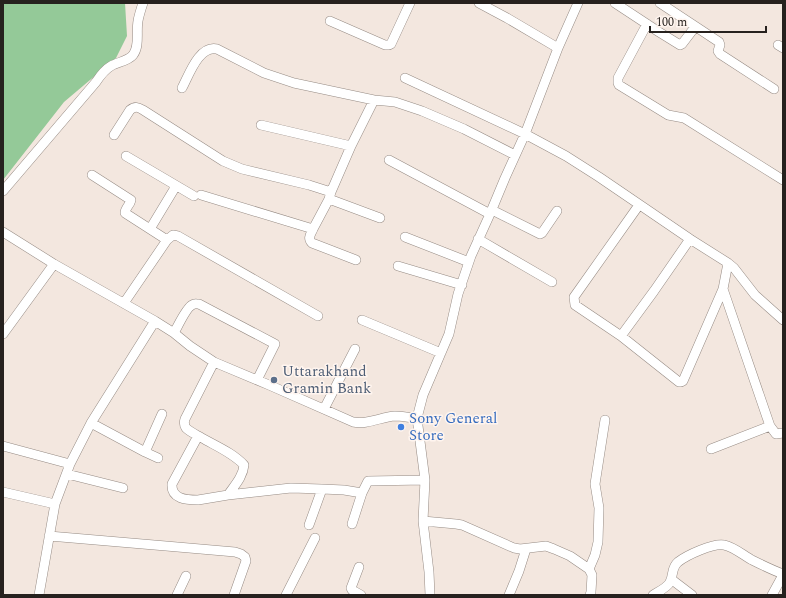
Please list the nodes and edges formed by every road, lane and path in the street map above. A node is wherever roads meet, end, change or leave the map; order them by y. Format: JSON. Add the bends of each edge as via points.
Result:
{"nodes":[{"id":1,"x":143,"y":3,"type":"edge"},
{"id":2,"x":410,"y":3,"type":"edge"},
{"id":3,"x":479,"y":3,"type":"edge"},
{"id":4,"x":578,"y":3,"type":"edge"},
{"id":5,"x":615,"y":3,"type":"edge"},
{"id":6,"x":660,"y":3,"type":"edge"},
{"id":7,"x":330,"y":21,"type":"dead end"},
{"id":8,"x":646,"y":24,"type":"junction"},
{"id":9,"x":695,"y":27,"type":"junction"},
{"id":10,"x":558,"y":48,"type":"junction"},
{"id":11,"x":405,"y":78,"type":"dead end"},
{"id":12,"x":182,"y":88,"type":"dead end"},
{"id":13,"x":774,"y":89,"type":"dead end"},
{"id":14,"x":374,"y":100,"type":"junction"},
{"id":15,"x":261,"y":125,"type":"dead end"},
{"id":16,"x":525,"y":134,"type":"junction"},
{"id":17,"x":114,"y":135,"type":"dead end"},
{"id":18,"x":351,"y":146,"type":"junction"},
{"id":19,"x":515,"y":154,"type":"junction"},
{"id":20,"x":126,"y":156,"type":"dead end"},
{"id":21,"x":389,"y":160,"type":"dead end"},
{"id":22,"x":92,"y":175,"type":"dead end"},
{"id":23,"x":783,"y":180,"type":"edge"},
{"id":24,"x":176,"y":186,"type":"junction"},
{"id":25,"x":3,"y":191,"type":"edge"},
{"id":26,"x":330,"y":196,"type":"junction"},
{"id":27,"x":639,"y":205,"type":"junction"},
{"id":28,"x":557,"y":211,"type":"dead end"},
{"id":29,"x":491,"y":212,"type":"junction"},
{"id":30,"x":380,"y":218,"type":"dead end"},
{"id":31,"x":150,"y":229,"type":"junction"},
{"id":32,"x":313,"y":229,"type":"junction"},
{"id":33,"x":3,"y":232,"type":"edge"},
{"id":34,"x":405,"y":237,"type":"dead end"},
{"id":35,"x":478,"y":239,"type":"junction"},
{"id":36,"x":690,"y":239,"type":"junction"},
{"id":37,"x":167,"y":240,"type":"junction"},
{"id":38,"x":356,"y":260,"type":"dead end"},
{"id":39,"x":469,"y":262,"type":"junction"},
{"id":40,"x":728,"y":263,"type":"junction"},
{"id":41,"x":54,"y":264,"type":"junction"},
{"id":42,"x":398,"y":266,"type":"dead end"},
{"id":43,"x":552,"y":282,"type":"dead end"},
{"id":44,"x":462,"y":285,"type":"junction"},
{"id":45,"x":723,"y":289,"type":"junction"},
{"id":46,"x":124,"y":303,"type":"junction"},
{"id":47,"x":318,"y":316,"type":"dead end"},
{"id":48,"x":362,"y":320,"type":"dead end"},
{"id":49,"x":783,"y":320,"type":"edge"},
{"id":50,"x":155,"y":321,"type":"junction"},
{"id":51,"x":174,"y":333,"type":"junction"},
{"id":52,"x":3,"y":334,"type":"edge"},
{"id":53,"x":620,"y":336,"type":"junction"},
{"id":54,"x":355,"y":348,"type":"dead end"},
{"id":55,"x":441,"y":353,"type":"junction"},
{"id":56,"x":214,"y":362,"type":"junction"},
{"id":57,"x":257,"y":380,"type":"junction"},
{"id":58,"x":324,"y":409,"type":"junction"},
{"id":59,"x":162,"y":414,"type":"dead end"},
{"id":60,"x":418,"y":418,"type":"junction"},
{"id":61,"x":605,"y":420,"type":"dead end"},
{"id":62,"x":91,"y":423,"type":"junction"},
{"id":63,"x":770,"y":426,"type":"junction"},
{"id":64,"x":783,"y":433,"type":"edge"},
{"id":65,"x":198,"y":436,"type":"junction"},
{"id":66,"x":3,"y":446,"type":"edge"},
{"id":67,"x":711,"y":448,"type":"dead end"},
{"id":68,"x":146,"y":452,"type":"junction"},
{"id":69,"x":158,"y":458,"type":"dead end"},
{"id":70,"x":70,"y":464,"type":"junction"},
{"id":71,"x":67,"y":474,"type":"junction"},
{"id":72,"x":426,"y":480,"type":"junction"},
{"id":73,"x":122,"y":488,"type":"dead end"},
{"id":74,"x":322,"y":489,"type":"junction"},
{"id":75,"x":3,"y":492,"type":"edge"},
{"id":76,"x":362,"y":493,"type":"junction"},
{"id":77,"x":228,"y":495,"type":"junction"},
{"id":78,"x":55,"y":504,"type":"junction"},
{"id":79,"x":423,"y":521,"type":"junction"},
{"id":80,"x":352,"y":524,"type":"dead end"},
{"id":81,"x":309,"y":525,"type":"dead end"},
{"id":82,"x":49,"y":536,"type":"junction"},
{"id":83,"x":315,"y":538,"type":"dead end"},
{"id":84,"x":526,"y":548,"type":"junction"},
{"id":85,"x":359,"y":567,"type":"dead end"},
{"id":86,"x":589,"y":569,"type":"junction"},
{"id":87,"x":783,"y":574,"type":"edge"},
{"id":88,"x":186,"y":576,"type":"dead end"},
{"id":89,"x":671,"y":579,"type":"junction"},
{"id":90,"x":593,"y":594,"type":"edge"},
{"id":91,"x":39,"y":595,"type":"edge"},
{"id":92,"x":177,"y":595,"type":"edge"},
{"id":93,"x":234,"y":595,"type":"edge"},
{"id":94,"x":286,"y":595,"type":"edge"},
{"id":95,"x":362,"y":595,"type":"edge"},
{"id":96,"x":430,"y":595,"type":"edge"},
{"id":97,"x":509,"y":595,"type":"edge"},
{"id":98,"x":653,"y":595,"type":"edge"},
{"id":99,"x":692,"y":595,"type":"edge"},
{"id":100,"x":772,"y":595,"type":"edge"}],
"edges":[{"from":1,"to":25,"type":"street","via":[[138,22],[136,51],[126,60],[105,70]]},
{"from":2,"to":7,"type":"street","via":[[389,45]]},
{"from":3,"to":10,"type":"street"},
{"from":4,"to":10,"type":"street"},
{"from":5,"to":8,"type":"street"},
{"from":6,"to":9,"type":"street"},
{"from":8,"to":9,"type":"street","via":[[680,45]]},
{"from":8,"to":23,"type":"street","via":[[618,78],[619,85],[668,115],[684,118]]},
{"from":9,"to":13,"type":"street","via":[[719,42],[720,54]]},
{"from":10,"to":16,"type":"street"},
{"from":11,"to":16,"type":"street"},
{"from":12,"to":14,"type":"street","via":[[198,58],[206,50],[213,48],[264,73],[294,83]]},
{"from":14,"to":18,"type":"street"},
{"from":14,"to":19,"type":"street","via":[[395,102],[422,111]]},
{"from":15,"to":18,"type":"street"},
{"from":16,"to":19,"type":"street"},
{"from":16,"to":27,"type":"street","via":[[566,156]]},
{"from":17,"to":26,"type":"street","via":[[130,110],[137,107],[223,161],[242,169],[309,186]]},
{"from":18,"to":26,"type":"street"},
{"from":19,"to":29,"type":"street"},
{"from":20,"to":24,"type":"street"},
{"from":21,"to":29,"type":"street"},
{"from":22,"to":31,"type":"street","via":[[130,199],[131,203],[125,213]]},
{"from":24,"to":31,"type":"street"},
{"from":24,"to":32,"type":"street","via":[[197,196]]},
{"from":26,"to":30,"type":"street"},
{"from":26,"to":32,"type":"street"},
{"from":27,"to":36,"type":"street"},
{"from":27,"to":53,"type":"street","via":[[574,297],[575,305]]},
{"from":28,"to":29,"type":"street","via":[[540,234]]},
{"from":29,"to":35,"type":"street"},
{"from":31,"to":37,"type":"street"},
{"from":32,"to":38,"type":"street","via":[[309,237],[312,243]]},
{"from":33,"to":41,"type":"street"},
{"from":34,"to":39,"type":"street"},
{"from":35,"to":39,"type":"street"},
{"from":35,"to":43,"type":"street"},
{"from":36,"to":40,"type":"street"},
{"from":36,"to":53,"type":"street"},
{"from":37,"to":46,"type":"street"},
{"from":37,"to":47,"type":"street","via":[[173,235],[178,236]]},
{"from":39,"to":44,"type":"street"},
{"from":40,"to":45,"type":"street"},
{"from":40,"to":49,"type":"street","via":[[755,295]]},
{"from":41,"to":46,"type":"street"},
{"from":41,"to":52,"type":"street"},
{"from":42,"to":44,"type":"street"},
{"from":44,"to":55,"type":"street","via":[[449,334]]},
{"from":45,"to":53,"type":"street","via":[[681,382]]},
{"from":45,"to":63,"type":"street"},
{"from":46,"to":50,"type":"street"},
{"from":48,"to":55,"type":"street"},
{"from":50,"to":51,"type":"street"},
{"from":50,"to":62,"type":"street"},
{"from":51,"to":56,"type":"street"},
{"from":51,"to":57,"type":"street","via":[[191,305],[199,304],[275,344]]},
{"from":54,"to":58,"type":"street"},
{"from":55,"to":60,"type":"street","via":[[423,395]]},
{"from":56,"to":57,"type":"street"},
{"from":56,"to":65,"type":"street","via":[[184,423],[185,427]]},
{"from":57,"to":58,"type":"street"},
{"from":58,"to":60,"type":"street","via":[[357,423],[396,416]]},
{"from":59,"to":68,"type":"street"},
{"from":60,"to":72,"type":"street"},
{"from":61,"to":86,"type":"street","via":[[595,484],[598,501],[598,542]]},
{"from":62,"to":68,"type":"street"},
{"from":62,"to":70,"type":"street"},
{"from":63,"to":64,"type":"street","via":[[776,434]]},
{"from":63,"to":67,"type":"street"},
{"from":65,"to":77,"type":"street","via":[[232,455],[244,465],[241,475]]},
{"from":65,"to":77,"type":"street","via":[[172,484],[172,490],[180,498],[193,500]]},
{"from":66,"to":70,"type":"street"},
{"from":68,"to":69,"type":"street"},
{"from":70,"to":71,"type":"street"},
{"from":71,"to":73,"type":"street"},
{"from":71,"to":78,"type":"street"},
{"from":72,"to":76,"type":"street","via":[[369,481],[366,482]]},
{"from":72,"to":79,"type":"street"},
{"from":74,"to":76,"type":"street"},
{"from":74,"to":77,"type":"street","via":[[291,488]]},
{"from":74,"to":81,"type":"street"},
{"from":75,"to":78,"type":"street"},
{"from":76,"to":80,"type":"street"},
{"from":78,"to":82,"type":"street"},
{"from":79,"to":84,"type":"street","via":[[462,525],[514,548]]},
{"from":79,"to":96,"type":"street"},
{"from":82,"to":91,"type":"street"},
{"from":82,"to":93,"type":"street","via":[[241,554],[246,561]]},
{"from":83,"to":94,"type":"street"},
{"from":84,"to":86,"type":"street","via":[[550,547]]},
{"from":84,"to":97,"type":"street"},
{"from":85,"to":95,"type":"street","via":[[351,588]]},
{"from":86,"to":90,"type":"street","via":[[592,575]]},
{"from":87,"to":89,"type":"street","via":[[722,545],[698,551],[679,561]]},
{"from":87,"to":100,"type":"street"},
{"from":88,"to":92,"type":"street"},
{"from":89,"to":98,"type":"street"},
{"from":89,"to":99,"type":"street"}]}
